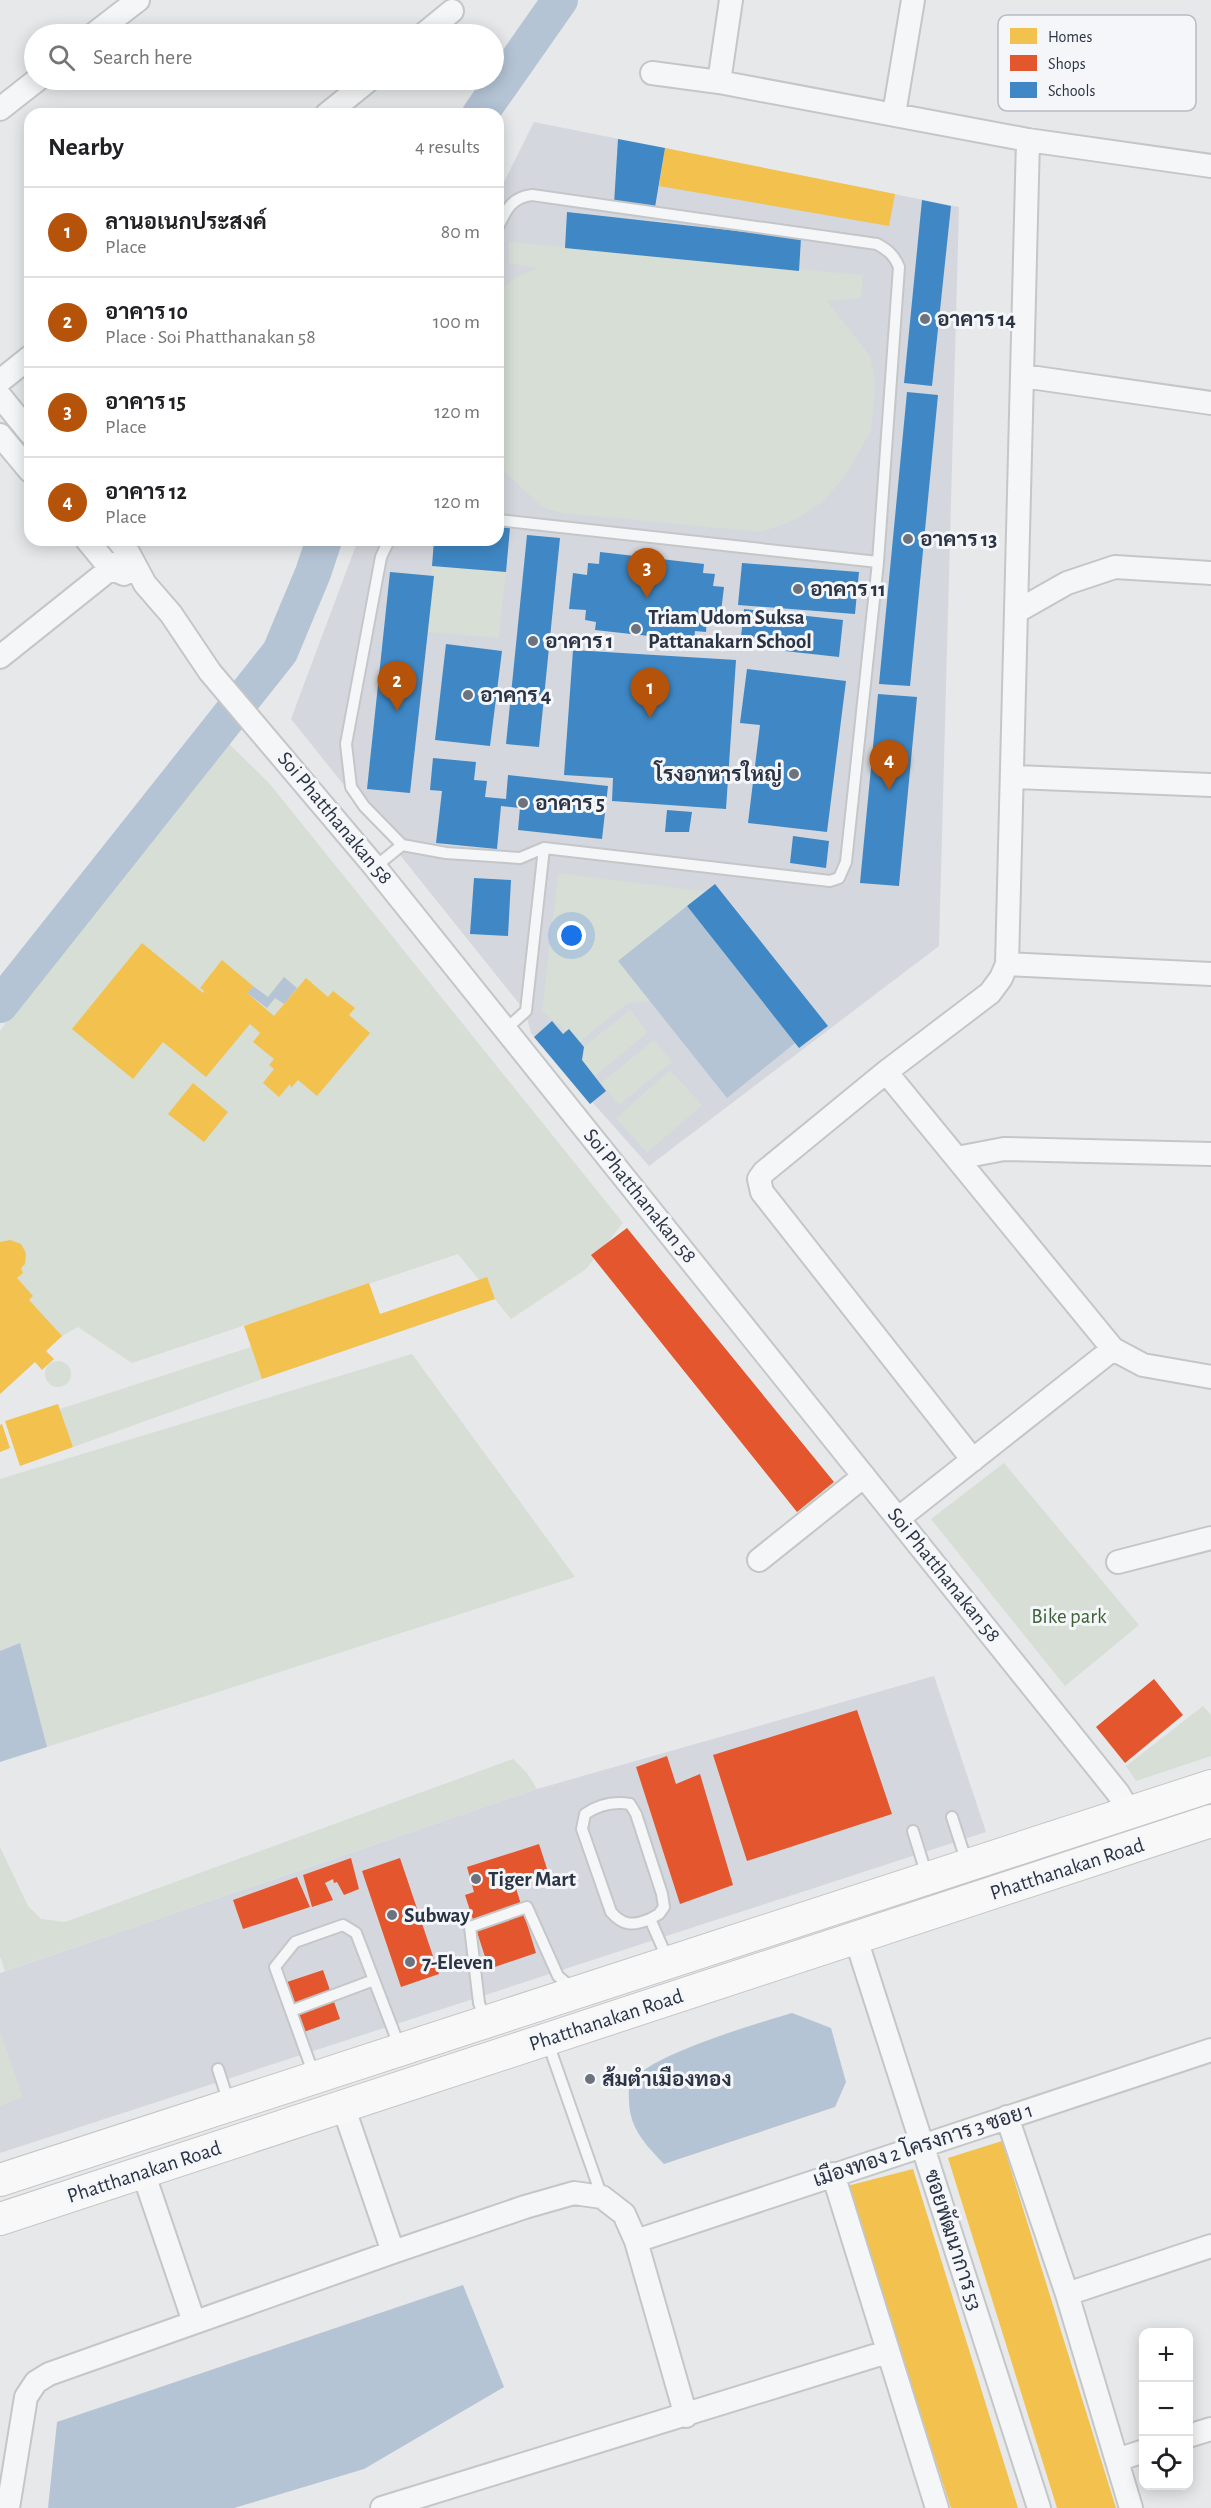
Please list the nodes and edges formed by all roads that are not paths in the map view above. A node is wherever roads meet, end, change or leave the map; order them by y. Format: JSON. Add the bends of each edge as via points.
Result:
{"nodes":[{"id":1,"x":138,"y":0,"type":"edge"},
{"id":2,"x":731,"y":0,"type":"edge"},
{"id":3,"x":913,"y":0,"type":"edge"},
{"id":4,"x":452,"y":11,"type":"dead end"},
{"id":5,"x":107,"y":24,"type":"edge"},
{"id":6,"x":436,"y":24,"type":"edge"},
{"id":7,"x":652,"y":73,"type":"dead end"},
{"id":8,"x":719,"y":82,"type":"junction"},
{"id":9,"x":24,"y":90,"type":"edge"},
{"id":10,"x":357,"y":90,"type":"edge"},
{"id":11,"x":334,"y":108,"type":"edge"},
{"id":12,"x":0,"y":109,"type":"edge"},
{"id":13,"x":894,"y":114,"type":"junction"},
{"id":14,"x":1028,"y":140,"type":"junction"},
{"id":15,"x":1211,"y":166,"type":"edge"},
{"id":16,"x":504,"y":217,"type":"edge"},
{"id":17,"x":24,"y":362,"type":"edge"},
{"id":18,"x":1023,"y":376,"type":"junction"},
{"id":19,"x":0,"y":381,"type":"edge"},
{"id":20,"x":0,"y":396,"type":"edge"},
{"id":21,"x":1211,"y":403,"type":"edge"},
{"id":22,"x":24,"y":426,"type":"edge"},
{"id":23,"x":0,"y":435,"type":"edge"},
{"id":24,"x":24,"y":464,"type":"edge"},
{"id":25,"x":504,"y":521,"type":"edge"},
{"id":26,"x":92,"y":546,"type":"edge"},
{"id":27,"x":386,"y":546,"type":"edge"},
{"id":28,"x":123,"y":547,"type":"edge"},
{"id":29,"x":878,"y":562,"type":"junction"},
{"id":30,"x":110,"y":568,"type":"junction"},
{"id":31,"x":1211,"y":573,"type":"edge"},
{"id":32,"x":145,"y":584,"type":"junction"},
{"id":33,"x":1016,"y":612,"type":"junction"},
{"id":34,"x":0,"y":657,"type":"edge"},
{"id":35,"x":1014,"y":777,"type":"junction"},
{"id":36,"x":1211,"y":785,"type":"edge"},
{"id":37,"x":402,"y":845,"type":"junction"},
{"id":38,"x":544,"y":848,"type":"junction"},
{"id":39,"x":375,"y":867,"type":"junction"},
{"id":40,"x":1007,"y":964,"type":"junction"},
{"id":41,"x":1211,"y":974,"type":"edge"},
{"id":42,"x":506,"y":1029,"type":"junction"},
{"id":43,"x":886,"y":1072,"type":"junction"},
{"id":44,"x":1211,"y":1154,"type":"edge"},
{"id":45,"x":957,"y":1158,"type":"junction"},
{"id":46,"x":1113,"y":1348,"type":"junction"},
{"id":47,"x":1211,"y":1377,"type":"edge"},
{"id":48,"x":973,"y":1460,"type":"junction"},
{"id":49,"x":864,"y":1476,"type":"junction"},
{"id":50,"x":898,"y":1518,"type":"junction"},
{"id":51,"x":1211,"y":1538,"type":"edge"},
{"id":52,"x":759,"y":1560,"type":"dead end"},
{"id":53,"x":1118,"y":1562,"type":"dead end"},
{"id":54,"x":1211,"y":1786,"type":"edge"},
{"id":55,"x":1130,"y":1813,"type":"junction"},
{"id":56,"x":952,"y":1817,"type":"dead end"},
{"id":57,"x":1211,"y":1821,"type":"edge"},
{"id":58,"x":913,"y":1831,"type":"dead end"},
{"id":59,"x":1139,"y":1845,"type":"junction"},
{"id":60,"x":968,"y":1866,"type":"junction"},
{"id":61,"x":928,"y":1879,"type":"junction"},
{"id":62,"x":832,"y":1908,"type":"junction"},
{"id":63,"x":650,"y":1918,"type":"junction"},
{"id":64,"x":856,"y":1939,"type":"junction"},
{"id":65,"x":669,"y":1963,"type":"junction"},
{"id":66,"x":374,"y":1980,"type":"junction"},
{"id":67,"x":578,"y":1993,"type":"junction"},
{"id":68,"x":291,"y":2011,"type":"junction"},
{"id":69,"x":486,"y":2022,"type":"junction"},
{"id":70,"x":547,"y":2039,"type":"junction"},
{"id":71,"x":401,"y":2050,"type":"junction"},
{"id":72,"x":1211,"y":2050,"type":"edge"},
{"id":73,"x":218,"y":2069,"type":"dead end"},
{"id":74,"x":315,"y":2078,"type":"junction"},
{"id":75,"x":230,"y":2105,"type":"junction"},
{"id":76,"x":343,"y":2106,"type":"junction"},
{"id":77,"x":1007,"y":2117,"type":"junction"},
{"id":78,"x":240,"y":2140,"type":"junction"},
{"id":79,"x":922,"y":2146,"type":"junction"},
{"id":80,"x":143,"y":2172,"type":"junction"},
{"id":81,"x":833,"y":2174,"type":"junction"},
{"id":82,"x":0,"y":2180,"type":"edge"},
{"id":83,"x":602,"y":2197,"type":"junction"},
{"id":84,"x":0,"y":2219,"type":"edge"},
{"id":85,"x":636,"y":2241,"type":"junction"},
{"id":86,"x":1211,"y":2246,"type":"edge"},
{"id":87,"x":393,"y":2252,"type":"junction"},
{"id":88,"x":1067,"y":2294,"type":"junction"},
{"id":89,"x":194,"y":2322,"type":"junction"},
{"id":90,"x":887,"y":2352,"type":"junction"},
{"id":91,"x":686,"y":2415,"type":"junction"},
{"id":92,"x":1211,"y":2429,"type":"edge"},
{"id":93,"x":1193,"y":2434,"type":"edge"},
{"id":94,"x":1139,"y":2452,"type":"edge"},
{"id":95,"x":1117,"y":2460,"type":"junction"},
{"id":96,"x":6,"y":2481,"type":"edge"},
{"id":97,"x":8,"y":2508,"type":"edge"},
{"id":98,"x":382,"y":2508,"type":"edge"},
{"id":99,"x":936,"y":2508,"type":"edge"},
{"id":100,"x":1039,"y":2508,"type":"edge"},
{"id":101,"x":1131,"y":2508,"type":"edge"}],
"edges":[{"from":1,"to":5,"type":"street"},
{"from":2,"to":8,"type":"street"},
{"from":3,"to":13,"type":"street"},
{"from":4,"to":6,"type":"street"},
{"from":7,"to":8,"type":"street"},
{"from":8,"to":13,"type":"street"},
{"from":9,"to":12,"type":"street"},
{"from":10,"to":11,"type":"street"},
{"from":13,"to":14,"type":"street"},
{"from":14,"to":15,"type":"street"},
{"from":14,"to":18,"type":"street"},
{"from":16,"to":29,"type":"lane","via":[[513,202],[532,195],[877,244],[888,250],[899,267]]},
{"from":17,"to":19,"type":"street"},
{"from":18,"to":21,"type":"street"},
{"from":18,"to":33,"type":"street"},
{"from":20,"to":22,"type":"street"},
{"from":23,"to":24,"type":"street"},
{"from":25,"to":29,"type":"lane"},
{"from":26,"to":30,"type":"street","name":"Soi Phatthanakan 58"},
{"from":27,"to":37,"type":"lane","via":[[346,744],[351,787]]},
{"from":28,"to":30,"type":"street"},
{"from":28,"to":32,"type":"street","name":"Soi Phatthanakan 58"},
{"from":29,"to":38,"type":"lane","via":[[846,862],[839,878],[830,881]]},
{"from":30,"to":32,"type":"street","name":"Soi Phatthanakan 58"},
{"from":30,"to":34,"type":"street"},
{"from":31,"to":33,"type":"street","via":[[1115,567],[1066,582]]},
{"from":32,"to":39,"type":"street","name":"Soi Phatthanakan 58","via":[[171,614],[210,672]]},
{"from":33,"to":35,"type":"street"},
{"from":35,"to":36,"type":"street"},
{"from":35,"to":40,"type":"street"},
{"from":37,"to":38,"type":"lane","via":[[447,854],[520,858]]},
{"from":37,"to":39,"type":"lane"},
{"from":38,"to":42,"type":"lane","via":[[526,1011]]},
{"from":39,"to":42,"type":"street","name":"Soi Phatthanakan 58"},
{"from":40,"to":41,"type":"street"},
{"from":40,"to":43,"type":"street","via":[[990,993]]},
{"from":42,"to":49,"type":"street","name":"Soi Phatthanakan 58"},
{"from":43,"to":45,"type":"street"},
{"from":43,"to":48,"type":"street","via":[[764,1172],[759,1185]]},
{"from":44,"to":45,"type":"street","via":[[1004,1149]]},
{"from":45,"to":46,"type":"street"},
{"from":46,"to":47,"type":"street","via":[[1143,1365]]},
{"from":46,"to":48,"type":"street"},
{"from":48,"to":50,"type":"street"},
{"from":49,"to":50,"type":"street","name":"Soi Phatthanakan 58"},
{"from":49,"to":52,"type":"street"},
{"from":50,"to":55,"type":"street","name":"Soi Phatthanakan 58"},
{"from":51,"to":53,"type":"street"},
{"from":54,"to":55,"type":"main road","name":"Phatthanakan Road"},
{"from":55,"to":59,"type":"main road"},
{"from":55,"to":60,"type":"main road","name":"Phatthanakan Road"},
{"from":56,"to":60,"type":"lane"},
{"from":57,"to":59,"type":"main road","name":"Phatthanakan Road"},
{"from":58,"to":61,"type":"lane"},
{"from":59,"to":64,"type":"main road","name":"Phatthanakan Road"},
{"from":60,"to":61,"type":"main road","name":"Phatthanakan Road"},
{"from":61,"to":62,"type":"main road","name":"Phatthanakan Road"},
{"from":62,"to":64,"type":"main road"},
{"from":62,"to":65,"type":"main road","name":"Phatthanakan Road"},
{"from":63,"to":63,"type":"lane","via":[[664,1907],[636,1814],[630,1804],[618,1802],[593,1809],[585,1815],[582,1829],[611,1912],[619,1921],[635,1925]]},
{"from":63,"to":65,"type":"lane"},
{"from":64,"to":70,"type":"main road","name":"Phatthanakan Road"},
{"from":64,"to":79,"type":"street","name":"ซอยพัฒนาการ 53"},
{"from":65,"to":67,"type":"main road","name":"Phatthanakan Road"},
{"from":66,"to":68,"type":"lane"},
{"from":66,"to":68,"type":"lane","via":[[356,1933],[343,1925],[296,1942],[275,1967]]},
{"from":66,"to":71,"type":"lane"},
{"from":67,"to":69,"type":"main road","name":"Phatthanakan Road"},
{"from":67,"to":69,"type":"lane","via":[[558,1976],[527,1907],[470,1928],[479,2003]]},
{"from":68,"to":74,"type":"lane"},
{"from":69,"to":71,"type":"main road","name":"Phatthanakan Road"},
{"from":70,"to":76,"type":"main road","name":"Phatthanakan Road"},
{"from":70,"to":83,"type":"lane"},
{"from":71,"to":74,"type":"main road","name":"Phatthanakan Road"},
{"from":72,"to":77,"type":"street","name":"เมืองทอง 2 โครงการ 3 ซอย 1"},
{"from":73,"to":75,"type":"lane"},
{"from":74,"to":75,"type":"main road","name":"Phatthanakan Road"},
{"from":75,"to":78,"type":"main road"},
{"from":75,"to":82,"type":"main road","name":"Phatthanakan Road"},
{"from":76,"to":78,"type":"main road","name":"Phatthanakan Road"},
{"from":76,"to":87,"type":"street"},
{"from":77,"to":79,"type":"street","name":"เมืองทอง 2 โครงการ 3 ซอย 1"},
{"from":77,"to":88,"type":"street"},
{"from":78,"to":80,"type":"main road","name":"Phatthanakan Road"},
{"from":79,"to":81,"type":"street","name":"เมืองทอง 2 โครงการ 3 ซอย 1"},
{"from":79,"to":100,"type":"street","name":"ซอยพัฒนาการ 53"},
{"from":80,"to":84,"type":"main road","name":"Phatthanakan Road"},
{"from":80,"to":89,"type":"street"},
{"from":81,"to":85,"type":"street","name":"เมืองทอง 2 โครงการ 3 ซอย 1"},
{"from":81,"to":90,"type":"street"},
{"from":83,"to":85,"type":"street","via":[[624,2214]]},
{"from":83,"to":87,"type":"street","via":[[574,2193]]},
{"from":85,"to":91,"type":"street"},
{"from":86,"to":88,"type":"street"},
{"from":87,"to":89,"type":"street"},
{"from":88,"to":95,"type":"street"},
{"from":89,"to":96,"type":"street","via":[[36,2382],[26,2397]]},
{"from":90,"to":91,"type":"street"},
{"from":90,"to":99,"type":"street"},
{"from":91,"to":98,"type":"street"},
{"from":92,"to":93,"type":"street"},
{"from":94,"to":95,"type":"street"},
{"from":95,"to":101,"type":"street"},
{"from":96,"to":97,"type":"street"}]}
